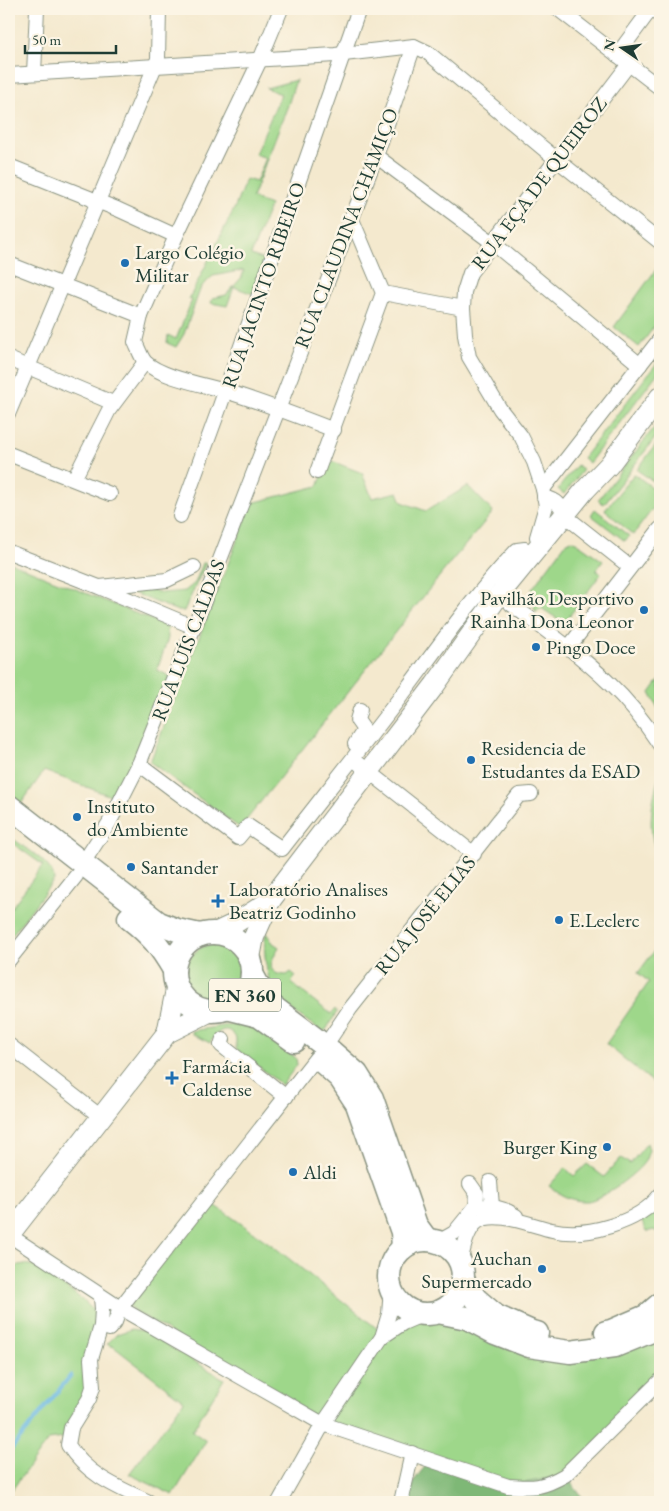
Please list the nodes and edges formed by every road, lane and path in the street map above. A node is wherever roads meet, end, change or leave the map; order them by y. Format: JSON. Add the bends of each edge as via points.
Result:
{"nodes":[{"id":1,"x":37,"y":9,"type":"edge"},
{"id":2,"x":159,"y":9,"type":"edge"},
{"id":3,"x":281,"y":9,"type":"edge"},
{"id":4,"x":359,"y":9,"type":"edge"},
{"id":5,"x":558,"y":9,"type":"edge"},
{"id":6,"x":652,"y":9,"type":"edge"},
{"id":7,"x":414,"y":46,"type":"junction"},
{"id":8,"x":344,"y":54,"type":"junction"},
{"id":9,"x":617,"y":55,"type":"junction"},
{"id":10,"x":260,"y":60,"type":"junction"},
{"id":11,"x":629,"y":64,"type":"junction"},
{"id":12,"x":156,"y":66,"type":"junction"},
{"id":13,"x":34,"y":74,"type":"junction"},
{"id":14,"x":9,"y":75,"type":"edge"},
{"id":15,"x":660,"y":88,"type":"edge"},
{"id":16,"x":376,"y":156,"type":"junction"},
{"id":17,"x":556,"y":159,"type":"junction"},
{"id":18,"x":9,"y":166,"type":"edge"},
{"id":19,"x":98,"y":202,"type":"junction"},
{"id":20,"x":351,"y":217,"type":"junction"},
{"id":21,"x":176,"y":236,"type":"junction"},
{"id":22,"x":660,"y":242,"type":"edge"},
{"id":23,"x":493,"y":244,"type":"junction"},
{"id":24,"x":9,"y":264,"type":"edge"},
{"id":25,"x":63,"y":285,"type":"junction"},
{"id":26,"x":383,"y":293,"type":"junction"},
{"id":27,"x":463,"y":308,"type":"junction"},
{"id":28,"x":140,"y":316,"type":"junction"},
{"id":29,"x":660,"y":339,"type":"edge"},
{"id":30,"x":9,"y":359,"type":"edge"},
{"id":31,"x":145,"y":362,"type":"junction"},
{"id":32,"x":640,"y":365,"type":"junction"},
{"id":33,"x":28,"y":367,"type":"junction"},
{"id":34,"x":225,"y":391,"type":"junction"},
{"id":35,"x":660,"y":397,"type":"edge"},
{"id":36,"x":113,"y":403,"type":"junction"},
{"id":37,"x":277,"y":409,"type":"junction"},
{"id":38,"x":9,"y":412,"type":"edge"},
{"id":39,"x":334,"y":430,"type":"junction"},
{"id":40,"x":9,"y":454,"type":"edge"},
{"id":41,"x":317,"y":472,"type":"dead end"},
{"id":42,"x":74,"y":479,"type":"junction"},
{"id":43,"x":110,"y":494,"type":"dead end"},
{"id":44,"x":544,"y":497,"type":"junction"},
{"id":45,"x":180,"y":516,"type":"dead end"},
{"id":46,"x":569,"y":518,"type":"junction"},
{"id":47,"x":660,"y":529,"type":"edge"},
{"id":48,"x":537,"y":549,"type":"junction"},
{"id":49,"x":9,"y":552,"type":"edge"},
{"id":50,"x":194,"y":568,"type":"dead end"},
{"id":51,"x":630,"y":568,"type":"junction"},
{"id":52,"x":99,"y":587,"type":"junction"},
{"id":53,"x":468,"y":595,"type":"dead end"},
{"id":54,"x":505,"y":600,"type":"junction"},
{"id":55,"x":194,"y":627,"type":"junction"},
{"id":56,"x":568,"y":648,"type":"junction"},
{"id":57,"x":387,"y":704,"type":"dead end"},
{"id":58,"x":360,"y":710,"type":"dead end"},
{"id":59,"x":660,"y":745,"type":"edge"},
{"id":60,"x":139,"y":764,"type":"junction"},
{"id":61,"x":360,"y":765,"type":"junction"},
{"id":62,"x":531,"y":794,"type":"dead end"},
{"id":63,"x":9,"y":806,"type":"edge"},
{"id":64,"x":9,"y":822,"type":"edge"},
{"id":65,"x":282,"y":843,"type":"junction"},
{"id":66,"x":474,"y":854,"type":"junction"},
{"id":67,"x":80,"y":870,"type":"junction"},
{"id":68,"x":270,"y":901,"type":"junction"},
{"id":69,"x":207,"y":934,"type":"junction"},
{"id":70,"x":9,"y":960,"type":"edge"},
{"id":71,"x":251,"y":966,"type":"junction"},
{"id":72,"x":175,"y":978,"type":"junction"},
{"id":73,"x":219,"y":1010,"type":"junction"},
{"id":74,"x":168,"y":1033,"type":"junction"},
{"id":75,"x":223,"y":1039,"type":"dead end"},
{"id":76,"x":9,"y":1045,"type":"edge"},
{"id":77,"x":321,"y":1052,"type":"junction"},
{"id":78,"x":286,"y":1097,"type":"junction"},
{"id":79,"x":101,"y":1117,"type":"junction"},
{"id":80,"x":490,"y":1182,"type":"dead end"},
{"id":81,"x":470,"y":1184,"type":"dead end"},
{"id":82,"x":660,"y":1195,"type":"edge"},
{"id":83,"x":476,"y":1206,"type":"junction"},
{"id":84,"x":492,"y":1206,"type":"junction"},
{"id":85,"x":524,"y":1222,"type":"junction"},
{"id":86,"x":476,"y":1223,"type":"junction"},
{"id":87,"x":9,"y":1235,"type":"edge"},
{"id":88,"x":433,"y":1241,"type":"junction"},
{"id":89,"x":403,"y":1248,"type":"junction"},
{"id":90,"x":461,"y":1272,"type":"junction"},
{"id":91,"x":391,"y":1290,"type":"junction"},
{"id":92,"x":101,"y":1297,"type":"junction"},
{"id":93,"x":660,"y":1304,"type":"edge"},
{"id":94,"x":124,"y":1305,"type":"junction"},
{"id":95,"x":431,"y":1313,"type":"junction"},
{"id":96,"x":145,"y":1322,"type":"junction"},
{"id":97,"x":660,"y":1325,"type":"edge"},
{"id":98,"x":102,"y":1332,"type":"junction"},
{"id":99,"x":382,"y":1337,"type":"junction"},
{"id":100,"x":660,"y":1381,"type":"edge"},
{"id":101,"x":324,"y":1424,"type":"junction"},
{"id":102,"x":412,"y":1453,"type":"junction"},
{"id":103,"x":148,"y":1502,"type":"edge"},
{"id":104,"x":278,"y":1502,"type":"edge"},
{"id":105,"x":401,"y":1502,"type":"edge"}],
"edges":[{"from":1,"to":13,"type":"street"},
{"from":2,"to":12,"type":"street"},
{"from":3,"to":10,"type":"street"},
{"from":4,"to":8,"type":"street","name":"RUA JACINTO RIBEIRO"},
{"from":5,"to":9,"type":"street"},
{"from":6,"to":9,"type":"street"},
{"from":7,"to":8,"type":"street"},
{"from":7,"to":16,"type":"street","name":"RUA CLAUDINA CHAMIÇO"},
{"from":7,"to":17,"type":"street","via":[[427,52]]},
{"from":8,"to":10,"type":"street"},
{"from":8,"to":34,"type":"street","name":"RUA JACINTO RIBEIRO"},
{"from":9,"to":11,"type":"street"},
{"from":10,"to":12,"type":"street"},
{"from":10,"to":21,"type":"street"},
{"from":11,"to":15,"type":"street"},
{"from":11,"to":17,"type":"street","name":"RUA EÇA DE QUEIROZ"},
{"from":12,"to":13,"type":"street"},
{"from":12,"to":19,"type":"street"},
{"from":13,"to":14,"type":"street"},
{"from":16,"to":20,"type":"street","name":"RUA CLAUDINA CHAMIÇO"},
{"from":16,"to":23,"type":"street"},
{"from":17,"to":22,"type":"street"},
{"from":17,"to":23,"type":"street","name":"RUA EÇA DE QUEIROZ"},
{"from":18,"to":19,"type":"street"},
{"from":19,"to":21,"type":"street"},
{"from":19,"to":25,"type":"street"},
{"from":20,"to":26,"type":"street"},
{"from":20,"to":37,"type":"street","name":"RUA CLAUDINA CHAMIÇO"},
{"from":21,"to":28,"type":"street"},
{"from":23,"to":27,"type":"street","name":"RUA EÇA DE QUEIROZ","via":[[470,273]]},
{"from":23,"to":32,"type":"street"},
{"from":24,"to":25,"type":"street"},
{"from":25,"to":28,"type":"street"},
{"from":25,"to":33,"type":"street"},
{"from":26,"to":27,"type":"street"},
{"from":26,"to":39,"type":"street"},
{"from":27,"to":44,"type":"street","name":"RUA EÇA DE QUEIROZ","via":[[469,357],[500,410],[521,436],[534,462]]},
{"from":28,"to":31,"type":"street","via":[[134,342]]},
{"from":29,"to":32,"type":"street"},
{"from":30,"to":33,"type":"street"},
{"from":31,"to":34,"type":"street","via":[[179,378]]},
{"from":31,"to":36,"type":"street"},
{"from":32,"to":44,"type":"street"},
{"from":33,"to":36,"type":"street"},
{"from":33,"to":38,"type":"street"},
{"from":34,"to":37,"type":"street"},
{"from":34,"to":45,"type":"street","name":"RUA JACINTO RIBEIRO"},
{"from":35,"to":46,"type":"main road","number":"EN 360","via":[[608,465],[592,495]]},
{"from":36,"to":42,"type":"street"},
{"from":37,"to":39,"type":"street"},
{"from":37,"to":55,"type":"street","name":"RUA LUÍS CALDAS"},
{"from":39,"to":41,"type":"street"},
{"from":40,"to":42,"type":"street"},
{"from":42,"to":43,"type":"street"},
{"from":44,"to":46,"type":"street"},
{"from":44,"to":48,"type":"street"},
{"from":46,"to":48,"type":"main road","number":"EN 360"},
{"from":46,"to":51,"type":"street"},
{"from":46,"to":54,"type":"main road","number":"EN 360"},
{"from":47,"to":51,"type":"street"},
{"from":48,"to":54,"type":"main road","number":"EN 360"},
{"from":48,"to":61,"type":"street","via":[[517,550],[478,594]]},
{"from":49,"to":52,"type":"street"},
{"from":50,"to":52,"type":"street","via":[[167,580]]},
{"from":51,"to":56,"type":"street"},
{"from":52,"to":55,"type":"street"},
{"from":53,"to":57,"type":"street"},
{"from":54,"to":56,"type":"street"},
{"from":54,"to":61,"type":"main road","number":"EN 360","via":[[435,685]]},
{"from":55,"to":60,"type":"street","name":"RUA LUÍS CALDAS"},
{"from":56,"to":59,"type":"street","via":[[610,684]]},
{"from":58,"to":65,"type":"street","via":[[358,720],[363,734]]},
{"from":60,"to":65,"type":"street","via":[[238,838],[248,826]]},
{"from":60,"to":67,"type":"street","name":"RUA LUÍS CALDAS"},
{"from":61,"to":65,"type":"street"},
{"from":61,"to":66,"type":"street"},
{"from":61,"to":68,"type":"main road","number":"EN 360"},
{"from":62,"to":66,"type":"street","name":"RUA JOSÉ ELIAS","via":[[519,795]]},
{"from":63,"to":67,"type":"main road"},
{"from":64,"to":67,"type":"main road"},
{"from":66,"to":77,"type":"street","name":"RUA JOSÉ ELIAS","via":[[355,1003]]},
{"from":67,"to":69,"type":"main road","via":[[159,923],[177,930]]},
{"from":67,"to":70,"type":"street","name":"RUA LUÍS CALDAS"},
{"from":67,"to":72,"type":"main road","via":[[150,934],[162,950]]},
{"from":68,"to":69,"type":"main road","number":"EN 360","via":[[238,921]]},
{"from":68,"to":71,"type":"main road","number":"EN 360","via":[[254,938]]},
{"from":69,"to":71,"type":"main road","number":"EN 360","via":[[226,935],[236,940],[244,948]]},
{"from":69,"to":72,"type":"main road","number":"EN 360","via":[[190,940],[182,949],[176,959]]},
{"from":71,"to":73,"type":"main road","number":"EN 360","via":[[250,985],[244,995],[236,1003]]},
{"from":71,"to":77,"type":"main road","via":[[268,1003]]},
{"from":72,"to":73,"type":"main road","number":"EN 360","via":[[190,1004],[200,1009]]},
{"from":72,"to":74,"type":"main road","number":"EN 360"},
{"from":73,"to":74,"type":"main road","number":"EN 360"},
{"from":73,"to":77,"type":"main road","via":[[259,1016]]},
{"from":74,"to":79,"type":"main road","number":"EN 360"},
{"from":75,"to":78,"type":"street","via":[[221,1045]]},
{"from":76,"to":79,"type":"street"},
{"from":77,"to":78,"type":"street","name":"RUA JOSÉ ELIAS"},
{"from":77,"to":88,"type":"main road","via":[[357,1074],[372,1098],[416,1225]]},
{"from":77,"to":89,"type":"main road","via":[[357,1104],[402,1232]]},
{"from":78,"to":94,"type":"street","name":"RUA JOSÉ ELIAS"},
{"from":79,"to":87,"type":"main road","number":"EN 360"},
{"from":80,"to":84,"type":"street"},
{"from":81,"to":83,"type":"street","via":[[477,1194]]},
{"from":82,"to":85,"type":"street","via":[[630,1220],[592,1232],[553,1231]]},
{"from":83,"to":84,"type":"street"},
{"from":83,"to":88,"type":"street","via":[[454,1233]]},
{"from":84,"to":85,"type":"street","via":[[510,1212]]},
{"from":84,"to":86,"type":"street"},
{"from":85,"to":86,"type":"street","via":[[487,1218]]},
{"from":86,"to":90,"type":"street","via":[[464,1243]]},
{"from":87,"to":92,"type":"street"},
{"from":88,"to":89,"type":"main road","via":[[413,1242]]},
{"from":88,"to":90,"type":"main road","via":[[448,1247],[455,1255]]},
{"from":89,"to":91,"type":"main road","via":[[396,1254],[390,1268]]},
{"from":90,"to":93,"type":"main road","via":[[476,1299],[496,1316],[532,1332],[571,1336],[611,1331],[646,1316]]},
{"from":90,"to":95,"type":"main road","via":[[459,1293],[455,1299]]},
{"from":91,"to":95,"type":"main road","via":[[404,1307],[413,1312]]},
{"from":91,"to":99,"type":"street","via":[[389,1314]]},
{"from":92,"to":94,"type":"street"},
{"from":92,"to":98,"type":"street"},
{"from":94,"to":96,"type":"street"},
{"from":94,"to":98,"type":"street","name":"RUA JOSÉ ELIAS","via":[[115,1322]]},
{"from":95,"to":97,"type":"main road","via":[[467,1318],[529,1346],[570,1352],[615,1346]]},
{"from":95,"to":99,"type":"street","via":[[404,1323]]},
{"from":96,"to":98,"type":"street","via":[[120,1323]]},
{"from":96,"to":101,"type":"street"},
{"from":98,"to":103,"type":"street","via":[[91,1358],[93,1387],[71,1428],[68,1445],[89,1470]]},
{"from":99,"to":101,"type":"street"},
{"from":100,"to":102,"type":"street","via":[[566,1475],[549,1484],[508,1486]]},
{"from":101,"to":102,"type":"street"},
{"from":101,"to":104,"type":"street"},
{"from":102,"to":105,"type":"street"}]}
